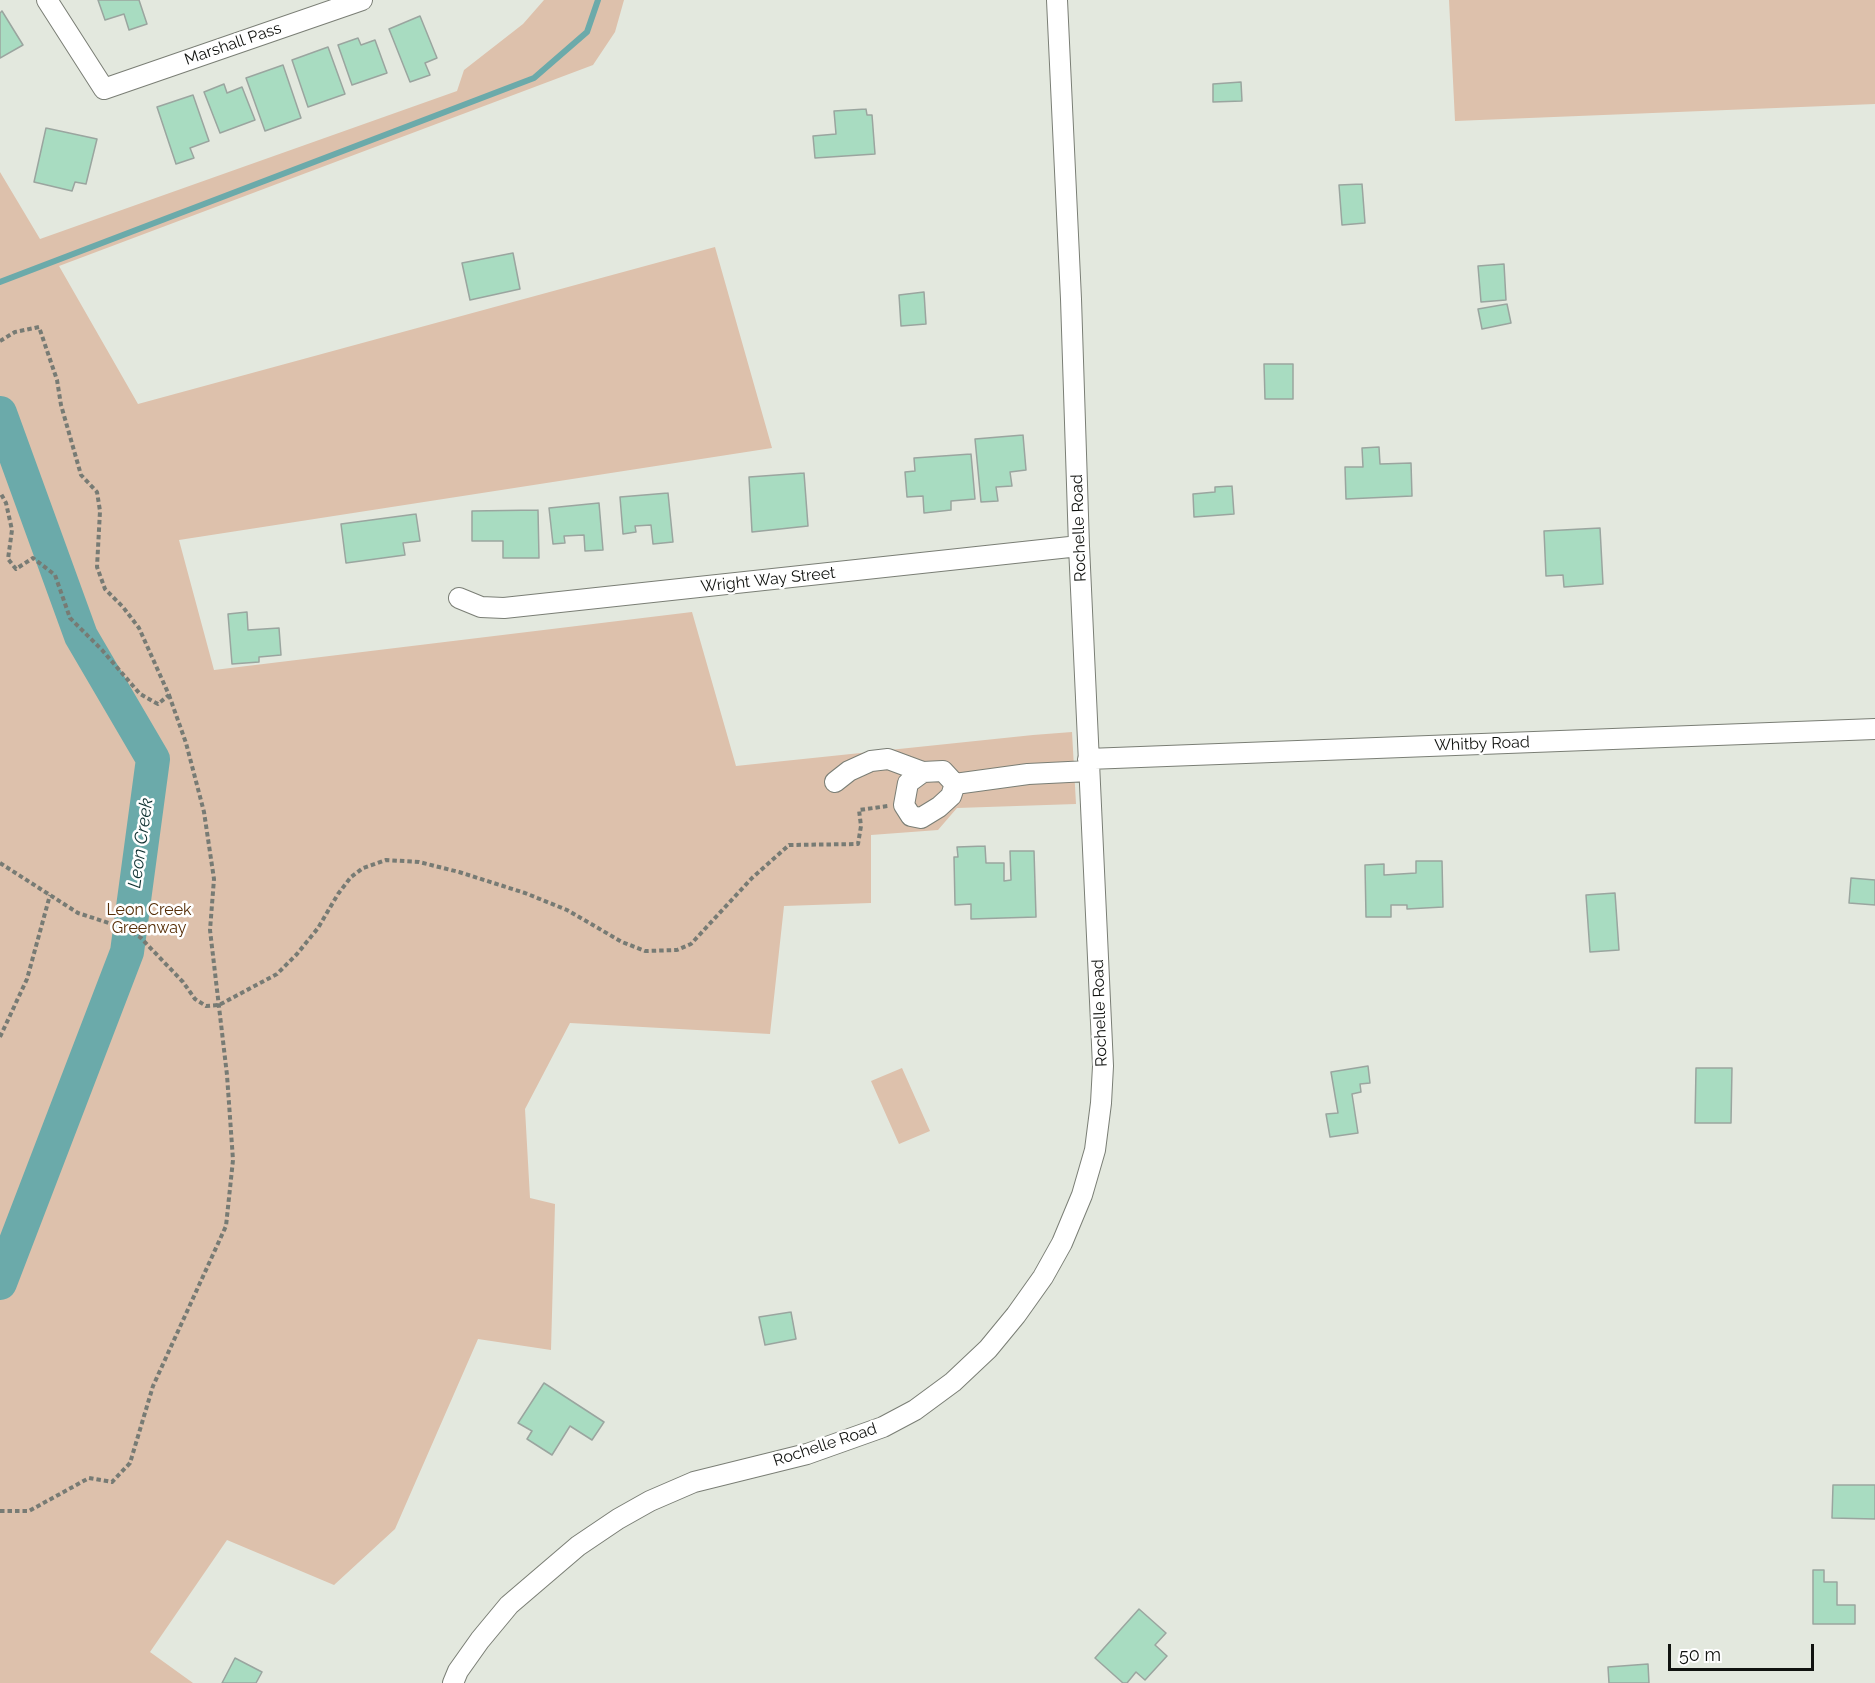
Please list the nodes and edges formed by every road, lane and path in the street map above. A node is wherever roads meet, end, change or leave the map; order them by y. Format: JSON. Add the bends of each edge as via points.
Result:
{"nodes":[{"id":1,"x":47,"y":0,"type":"edge"},
{"id":2,"x":362,"y":0,"type":"edge"},
{"id":3,"x":1057,"y":0,"type":"edge"},
{"id":4,"x":0,"y":341,"type":"edge"},
{"id":5,"x":0,"y":492,"type":"edge"},
{"id":6,"x":1079,"y":546,"type":"junction"},
{"id":7,"x":459,"y":598,"type":"dead end"},
{"id":8,"x":169,"y":695,"type":"junction"},
{"id":9,"x":1875,"y":729,"type":"edge"},
{"id":10,"x":1089,"y":765,"type":"junction"},
{"id":11,"x":923,"y":772,"type":"junction"},
{"id":12,"x":836,"y":782,"type":"dead end"},
{"id":13,"x":955,"y":784,"type":"junction"},
{"id":14,"x":904,"y":805,"type":"junction"},
{"id":15,"x":0,"y":863,"type":"edge"},
{"id":16,"x":50,"y":895,"type":"junction"},
{"id":17,"x":219,"y":1005,"type":"junction"},
{"id":18,"x":0,"y":1037,"type":"edge"},
{"id":19,"x":0,"y":1511,"type":"edge"},
{"id":20,"x":453,"y":1683,"type":"edge"}],
"edges":[{"from":1,"to":2,"type":"street","name":"Marshall Pass","via":[[104,90]]},
{"from":3,"to":6,"type":"street","name":"Rochelle Road"},
{"from":4,"to":8,"type":"path","via":[[15,332],[39,327],[81,475],[96,492],[100,511],[97,567],[105,590],[139,628]]},
{"from":5,"to":8,"type":"path","via":[[12,530],[8,559],[16,569],[33,558],[55,575],[70,618],[140,694],[158,704]]},
{"from":6,"to":7,"type":"street","name":"Wright Way Street","via":[[504,608],[481,607]]},
{"from":6,"to":10,"type":"street","name":"Rochelle Road"},
{"from":8,"to":17,"type":"path","via":[[204,812],[214,879],[210,930]]},
{"from":9,"to":10,"type":"street","name":"Whitby Road"},
{"from":10,"to":13,"type":"street","name":"Whitby Road"},
{"from":10,"to":20,"type":"street","name":"Rochelle Road","via":[[1103,1066],[1095,1149],[1062,1243],[1017,1315],[953,1383],[883,1427],[807,1454],[693,1482],[608,1526],[509,1605],[480,1640]]},
{"from":11,"to":12,"type":"street","via":[[888,759],[871,761]]},
{"from":11,"to":13,"type":"street","via":[[943,771]]},
{"from":11,"to":14,"type":"street","via":[[908,783]]},
{"from":13,"to":14,"type":"street","via":[[951,796],[921,818],[911,816]]},
{"from":14,"to":17,"type":"path","via":[[859,810],[858,843],[789,845],[752,878],[691,944],[677,950],[645,951],[525,893],[419,862],[386,860],[351,877],[318,928],[278,974]]},
{"from":15,"to":16,"type":"path"},
{"from":16,"to":17,"type":"path","via":[[78,913],[140,937],[195,999],[206,1006]]},
{"from":16,"to":18,"type":"path","via":[[27,980]]},
{"from":17,"to":19,"type":"path","via":[[233,1160],[226,1226],[153,1386],[130,1463],[112,1482],[89,1478],[29,1511]]}]}
